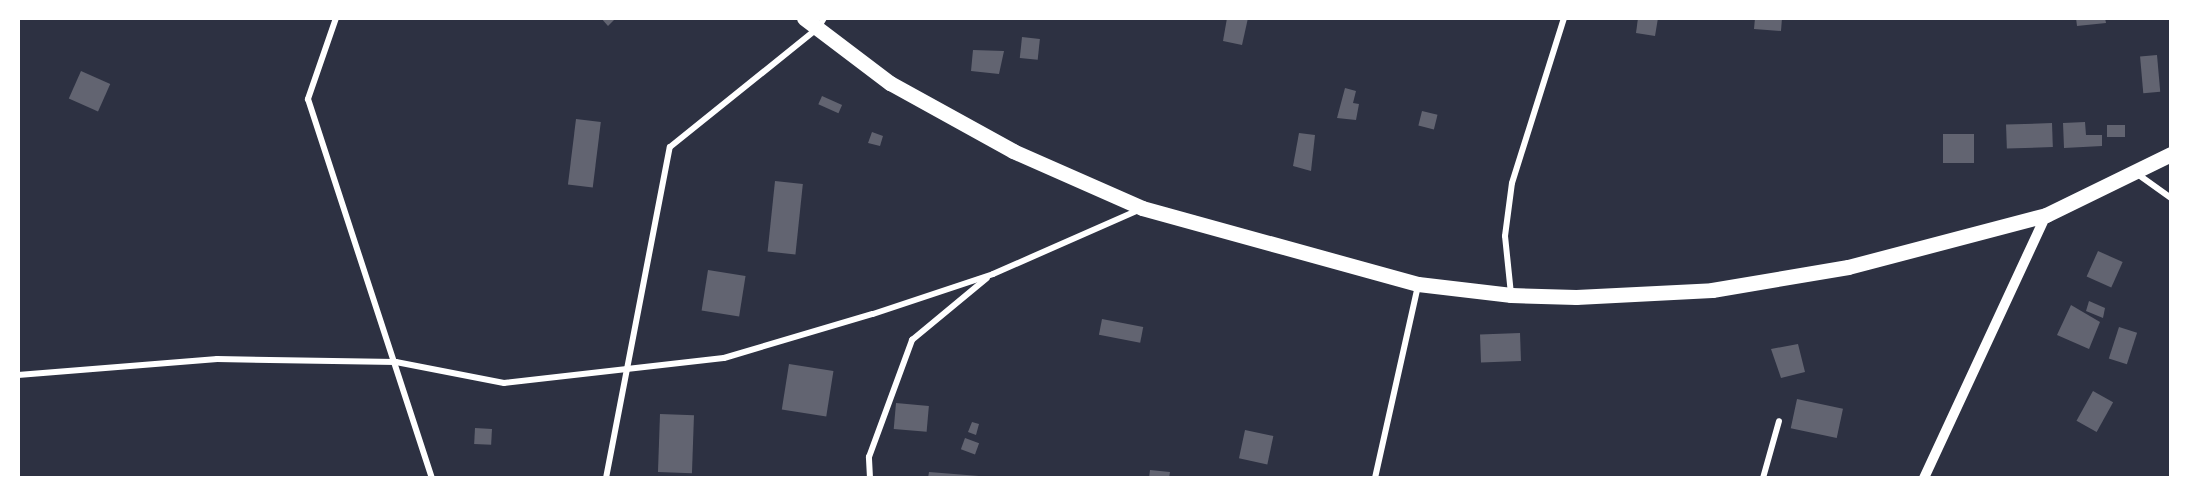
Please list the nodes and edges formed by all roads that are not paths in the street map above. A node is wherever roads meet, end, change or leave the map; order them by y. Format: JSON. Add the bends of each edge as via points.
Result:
{"nodes":[{"id":1,"x":336,"y":18,"type":"edge"},
{"id":2,"x":804,"y":18,"type":"edge"},
{"id":3,"x":1564,"y":18,"type":"edge"},
{"id":4,"x":821,"y":23,"type":"edge"},
{"id":5,"x":2171,"y":154,"type":"edge"},
{"id":6,"x":2136,"y":173,"type":"junction"},
{"id":7,"x":2171,"y":198,"type":"edge"},
{"id":8,"x":1142,"y":208,"type":"junction"},
{"id":9,"x":2046,"y":215,"type":"junction"},
{"id":10,"x":993,"y":274,"type":"junction"},
{"id":11,"x":1418,"y":284,"type":"junction"},
{"id":12,"x":1511,"y":295,"type":"junction"},
{"id":13,"x":396,"y":362,"type":"junction"},
{"id":14,"x":628,"y":366,"type":"junction"},
{"id":15,"x":18,"y":375,"type":"edge"},
{"id":16,"x":1779,"y":421,"type":"dead end"},
{"id":17,"x":432,"y":478,"type":"edge"},
{"id":18,"x":606,"y":478,"type":"edge"},
{"id":19,"x":870,"y":478,"type":"edge"},
{"id":20,"x":1375,"y":478,"type":"edge"},
{"id":21,"x":1763,"y":478,"type":"edge"},
{"id":22,"x":1924,"y":478,"type":"edge"}],
"edges":[{"from":1,"to":13,"type":"street","via":[[308,99]]},
{"from":2,"to":4,"type":"main road"},
{"from":3,"to":12,"type":"street","via":[[1512,183],[1505,236]]},
{"from":4,"to":8,"type":"main road","via":[[900,89],[1013,151]]},
{"from":4,"to":14,"type":"street","via":[[670,147]]},
{"from":5,"to":6,"type":"main road"},
{"from":6,"to":7,"type":"street"},
{"from":6,"to":9,"type":"main road"},
{"from":8,"to":10,"type":"street"},
{"from":8,"to":11,"type":"main road"},
{"from":9,"to":12,"type":"main road","via":[[1848,267],[1712,290],[1576,297]]},
{"from":9,"to":22,"type":"street"},
{"from":10,"to":14,"type":"street","via":[[724,358]]},
{"from":10,"to":19,"type":"street","via":[[912,340],[869,457]]},
{"from":11,"to":12,"type":"main road"},
{"from":11,"to":20,"type":"street"},
{"from":13,"to":14,"type":"street","via":[[504,382]]},
{"from":13,"to":15,"type":"street","via":[[217,359]]},
{"from":13,"to":17,"type":"street"},
{"from":14,"to":18,"type":"street"},
{"from":16,"to":21,"type":"street"}]}
